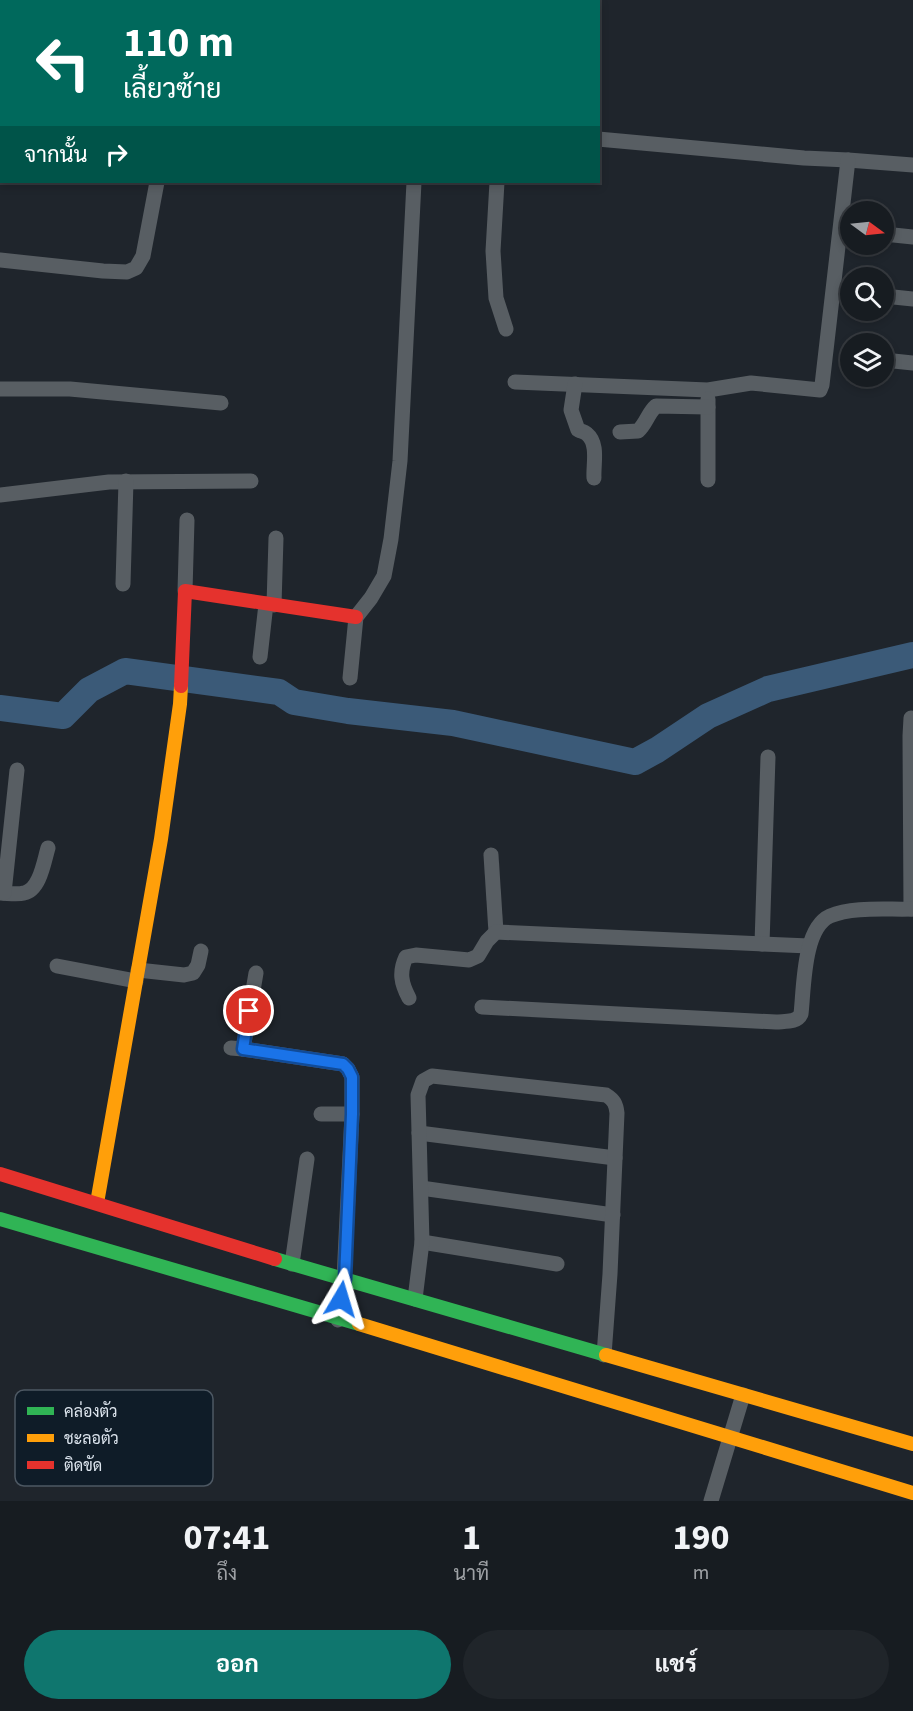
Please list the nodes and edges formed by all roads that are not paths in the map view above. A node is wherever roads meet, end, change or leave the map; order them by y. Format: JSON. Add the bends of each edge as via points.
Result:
{"nodes":[{"id":1,"x":600,"y":139,"type":"edge"},
{"id":2,"x":848,"y":160,"type":"junction"},
{"id":3,"x":913,"y":165,"type":"edge"},
{"id":4,"x":157,"y":183,"type":"edge"},
{"id":5,"x":414,"y":183,"type":"edge"},
{"id":6,"x":497,"y":183,"type":"edge"},
{"id":7,"x":894,"y":235,"type":"edge"},
{"id":8,"x":913,"y":237,"type":"edge"},
{"id":9,"x":0,"y":260,"type":"edge"},
{"id":10,"x":894,"y":297,"type":"edge"},
{"id":11,"x":913,"y":299,"type":"edge"},
{"id":12,"x":506,"y":329,"type":"dead end"},
{"id":13,"x":894,"y":361,"type":"edge"},
{"id":14,"x":913,"y":363,"type":"edge"},
{"id":15,"x":514,"y":382,"type":"dead end"},
{"id":16,"x":575,"y":384,"type":"junction"},
{"id":17,"x":0,"y":389,"type":"edge"},
{"id":18,"x":708,"y":390,"type":"junction"},
{"id":19,"x":221,"y":403,"type":"dead end"},
{"id":20,"x":708,"y":407,"type":"junction"},
{"id":21,"x":620,"y":432,"type":"dead end"},
{"id":22,"x":594,"y":478,"type":"dead end"},
{"id":23,"x":708,"y":480,"type":"dead end"},
{"id":24,"x":126,"y":481,"type":"junction"},
{"id":25,"x":251,"y":481,"type":"dead end"},
{"id":26,"x":0,"y":495,"type":"edge"},
{"id":27,"x":187,"y":520,"type":"dead end"},
{"id":28,"x":276,"y":538,"type":"dead end"},
{"id":29,"x":123,"y":584,"type":"dead end"},
{"id":30,"x":185,"y":591,"type":"junction"},
{"id":31,"x":270,"y":604,"type":"junction"},
{"id":32,"x":356,"y":617,"type":"junction"},
{"id":33,"x":260,"y":657,"type":"dead end"},
{"id":34,"x":350,"y":678,"type":"dead end"},
{"id":35,"x":911,"y":718,"type":"dead end"},
{"id":36,"x":768,"y":757,"type":"dead end"},
{"id":37,"x":17,"y":770,"type":"dead end"},
{"id":38,"x":912,"y":770,"type":"edge"},
{"id":39,"x":48,"y":848,"type":"dead end"},
{"id":40,"x":491,"y":855,"type":"dead end"},
{"id":41,"x":2,"y":893,"type":"edge"},
{"id":42,"x":912,"y":909,"type":"edge"},
{"id":43,"x":496,"y":932,"type":"junction"},
{"id":44,"x":762,"y":944,"type":"junction"},
{"id":45,"x":809,"y":946,"type":"junction"},
{"id":46,"x":201,"y":951,"type":"dead end"},
{"id":47,"x":57,"y":966,"type":"dead end"},
{"id":48,"x":256,"y":973,"type":"dead end"},
{"id":49,"x":137,"y":975,"type":"junction"},
{"id":50,"x":409,"y":998,"type":"dead end"},
{"id":51,"x":482,"y":1007,"type":"dead end"},
{"id":52,"x":321,"y":1114,"type":"dead end"},
{"id":53,"x":352,"y":1114,"type":"junction"},
{"id":54,"x":419,"y":1133,"type":"junction"},
{"id":55,"x":615,"y":1158,"type":"junction"},
{"id":56,"x":307,"y":1159,"type":"dead end"},
{"id":57,"x":0,"y":1174,"type":"edge"},
{"id":58,"x":421,"y":1188,"type":"junction"},
{"id":59,"x":97,"y":1203,"type":"junction"},
{"id":60,"x":613,"y":1215,"type":"junction"},
{"id":61,"x":0,"y":1219,"type":"edge"},
{"id":62,"x":422,"y":1242,"type":"junction"},
{"id":63,"x":292,"y":1264,"type":"junction"},
{"id":64,"x":557,"y":1264,"type":"dead end"},
{"id":65,"x":345,"y":1279,"type":"junction"},
{"id":66,"x":415,"y":1299,"type":"junction"},
{"id":67,"x":338,"y":1320,"type":"junction"},
{"id":68,"x":604,"y":1355,"type":"junction"},
{"id":69,"x":743,"y":1395,"type":"junction"},
{"id":70,"x":730,"y":1438,"type":"junction"},
{"id":71,"x":913,"y":1444,"type":"edge"},
{"id":72,"x":913,"y":1493,"type":"edge"},
{"id":73,"x":711,"y":1501,"type":"edge"}],
"edges":[{"from":1,"to":2,"type":"street"},
{"from":2,"to":3,"type":"street"},
{"from":2,"to":18,"type":"street","via":[[821,389],[751,383]]},
{"from":4,"to":9,"type":"street","via":[[143,256],[127,272]]},
{"from":5,"to":32,"type":"street","via":[[400,461],[391,539],[384,576]]},
{"from":6,"to":12,"type":"street","via":[[493,251],[496,298]]},
{"from":7,"to":8,"type":"street"},
{"from":10,"to":11,"type":"street"},
{"from":13,"to":14,"type":"street"},
{"from":15,"to":16,"type":"street"},
{"from":16,"to":18,"type":"street"},
{"from":16,"to":22,"type":"street","via":[[572,410],[578,430],[588,434],[595,452]]},
{"from":17,"to":19,"type":"street","via":[[70,389]]},
{"from":18,"to":20,"type":"street"},
{"from":20,"to":21,"type":"street","via":[[656,406],[638,431]]},
{"from":20,"to":23,"type":"street"},
{"from":24,"to":25,"type":"street"},
{"from":24,"to":26,"type":"street"},
{"from":24,"to":29,"type":"street"},
{"from":27,"to":30,"type":"street"},
{"from":28,"to":31,"type":"street"},
{"from":30,"to":31,"type":"street"},
{"from":30,"to":49,"type":"street","via":[[180,704]]},
{"from":31,"to":32,"type":"street"},
{"from":31,"to":33,"type":"street"},
{"from":32,"to":34,"type":"street"},
{"from":35,"to":38,"type":"street"},
{"from":36,"to":44,"type":"street"},
{"from":37,"to":41,"type":"street"},
{"from":38,"to":42,"type":"street"},
{"from":39,"to":41,"type":"street","via":[[32,890]]},
{"from":40,"to":43,"type":"street"},
{"from":42,"to":45,"type":"street","via":[[862,910],[828,916]]},
{"from":43,"to":44,"type":"street"},
{"from":43,"to":50,"type":"street","via":[[478,957],[469,960],[406,957],[401,976]]},
{"from":44,"to":45,"type":"street"},
{"from":45,"to":51,"type":"street","via":[[801,1014],[795,1020]]},
{"from":46,"to":49,"type":"street","via":[[193,973]]},
{"from":47,"to":49,"type":"street"},
{"from":48,"to":53,"type":"street","via":[[237,1048],[343,1064],[352,1077]]},
{"from":49,"to":59,"type":"street"},
{"from":52,"to":53,"type":"street"},
{"from":53,"to":65,"type":"street"},
{"from":54,"to":55,"type":"street"},
{"from":54,"to":55,"type":"street","via":[[418,1095],[423,1081],[432,1076],[606,1095],[616,1107]]},
{"from":54,"to":58,"type":"street"},
{"from":55,"to":60,"type":"street"},
{"from":56,"to":63,"type":"street"},
{"from":57,"to":59,"type":"street"},
{"from":58,"to":60,"type":"street"},
{"from":58,"to":62,"type":"street"},
{"from":59,"to":63,"type":"street"},
{"from":60,"to":68,"type":"street"},
{"from":61,"to":67,"type":"street"},
{"from":62,"to":64,"type":"street"},
{"from":62,"to":66,"type":"street"},
{"from":63,"to":65,"type":"street"},
{"from":65,"to":66,"type":"street"},
{"from":65,"to":67,"type":"street"},
{"from":66,"to":68,"type":"street"},
{"from":67,"to":70,"type":"street"},
{"from":68,"to":69,"type":"street"},
{"from":69,"to":70,"type":"street"},
{"from":69,"to":71,"type":"street"},
{"from":70,"to":72,"type":"street"},
{"from":70,"to":73,"type":"street"}]}
